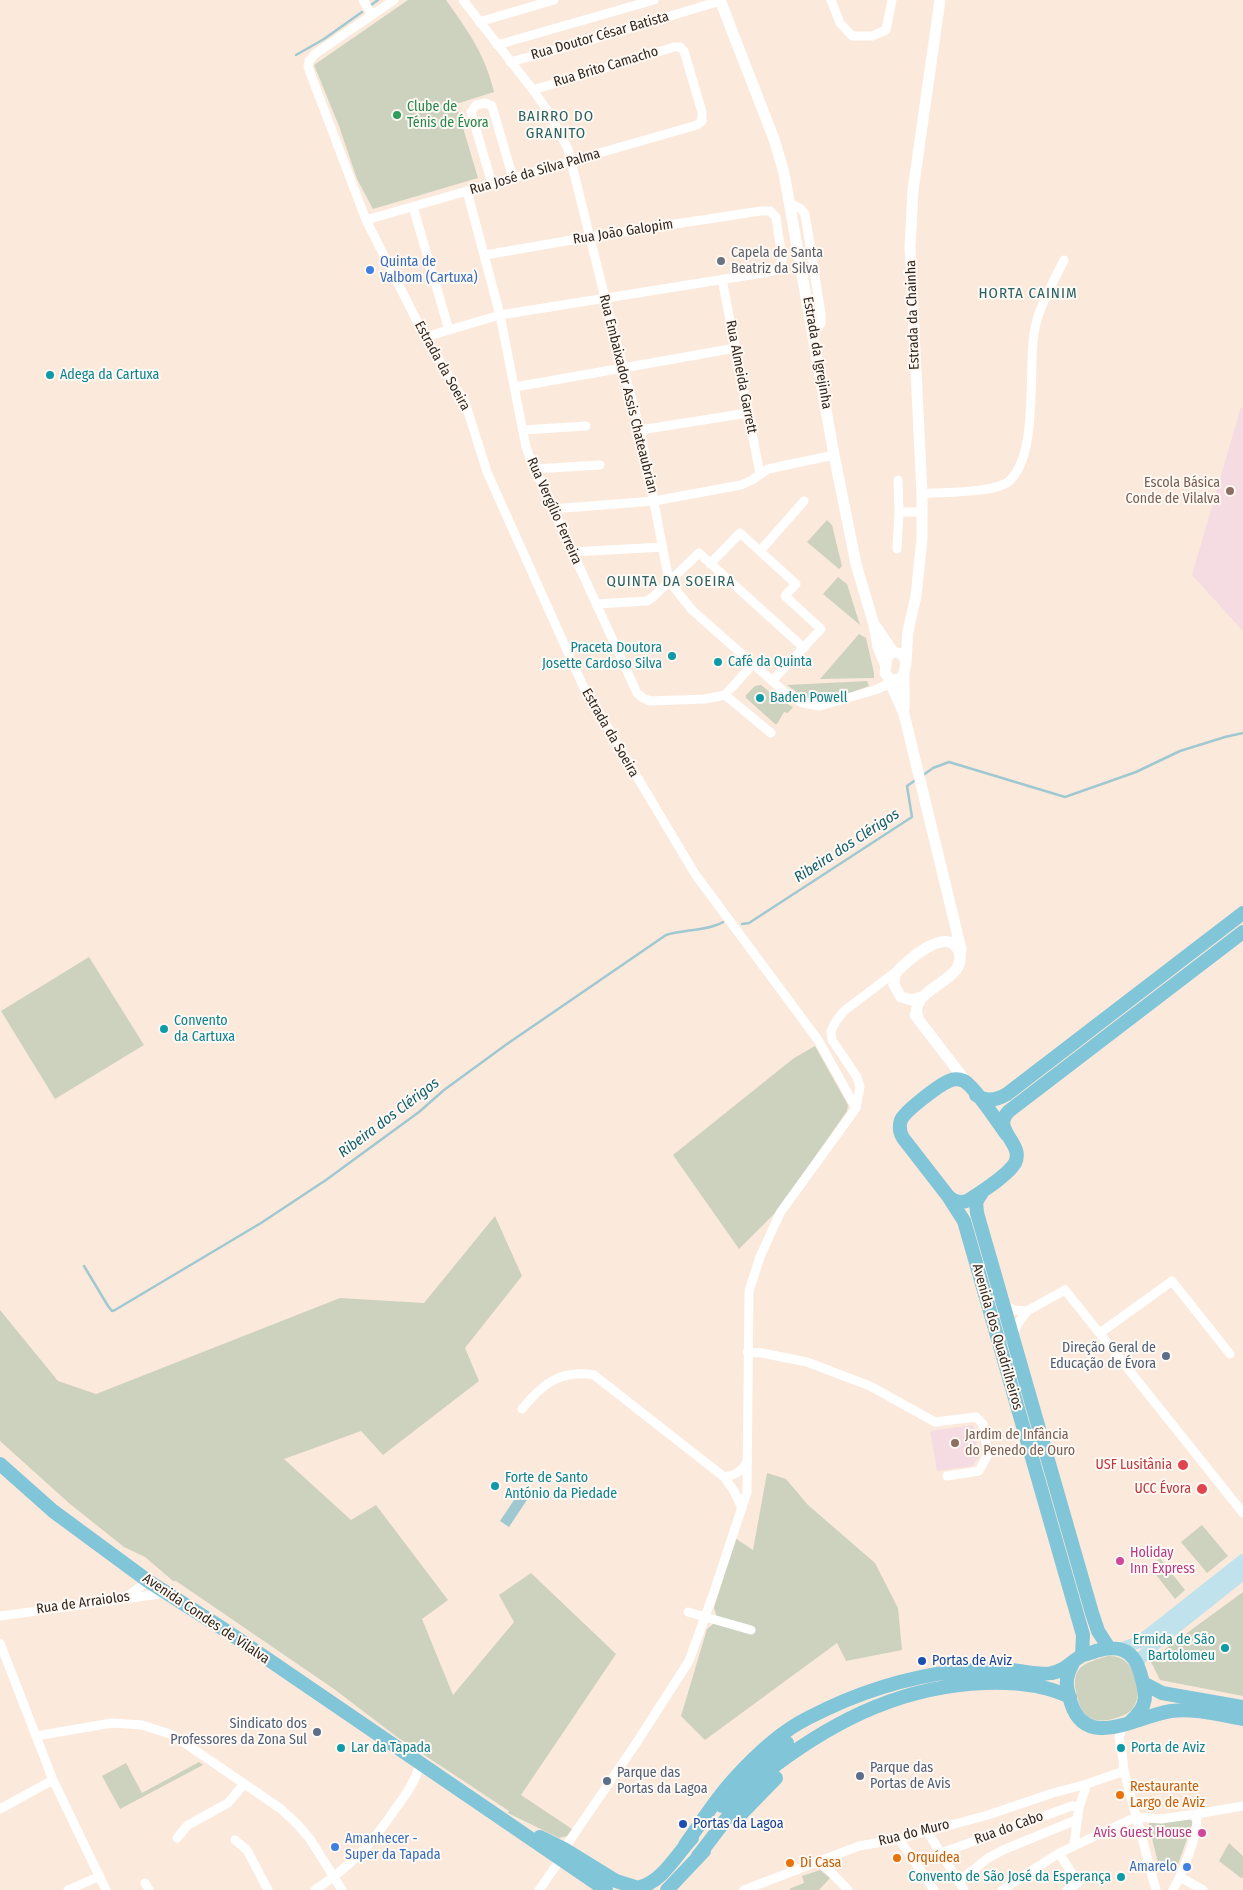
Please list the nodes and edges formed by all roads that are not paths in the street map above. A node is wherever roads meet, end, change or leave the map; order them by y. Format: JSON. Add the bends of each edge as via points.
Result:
{"nodes":[{"id":1,"x":364,"y":0,"type":"edge"},
{"id":2,"x":394,"y":0,"type":"edge"},
{"id":3,"x":463,"y":0,"type":"edge"},
{"id":4,"x":554,"y":0,"type":"edge"},
{"id":5,"x":654,"y":0,"type":"edge"},
{"id":6,"x":720,"y":0,"type":"edge"},
{"id":7,"x":831,"y":0,"type":"edge"},
{"id":8,"x":892,"y":0,"type":"edge"},
{"id":9,"x":940,"y":0,"type":"edge"},
{"id":10,"x":372,"y":15,"type":"junction"},
{"id":11,"x":479,"y":22,"type":"junction"},
{"id":12,"x":497,"y":45,"type":"junction"},
{"id":13,"x":510,"y":62,"type":"junction"},
{"id":14,"x":533,"y":90,"type":"junction"},
{"id":15,"x":702,"y":121,"type":"joint"},
{"id":16,"x":572,"y":160,"type":"junction"},
{"id":17,"x":513,"y":178,"type":"junction"},
{"id":18,"x":492,"y":184,"type":"junction"},
{"id":19,"x":467,"y":192,"type":"junction"},
{"id":20,"x":412,"y":207,"type":"junction"},
{"id":21,"x":366,"y":220,"type":"junction"},
{"id":22,"x":589,"y":237,"type":"junction"},
{"id":23,"x":485,"y":255,"type":"junction"},
{"id":24,"x":1064,"y":260,"type":"dead end"},
{"id":25,"x":722,"y":280,"type":"junction"},
{"id":26,"x":604,"y":298,"type":"junction"},
{"id":27,"x":500,"y":315,"type":"junction"},
{"id":28,"x":449,"y":330,"type":"junction"},
{"id":29,"x":425,"y":337,"type":"junction"},
{"id":30,"x":736,"y":348,"type":"junction"},
{"id":31,"x":624,"y":368,"type":"junction"},
{"id":32,"x":515,"y":387,"type":"junction"},
{"id":33,"x":748,"y":413,"type":"junction"},
{"id":34,"x":586,"y":426,"type":"dead end"},
{"id":35,"x":523,"y":430,"type":"junction"},
{"id":36,"x":640,"y":430,"type":"junction"},
{"id":37,"x":834,"y":455,"type":"junction"},
{"id":38,"x":600,"y":465,"type":"dead end"},
{"id":39,"x":534,"y":469,"type":"junction"},
{"id":40,"x":760,"y":474,"type":"junction"},
{"id":41,"x":898,"y":480,"type":"dead end"},
{"id":42,"x":922,"y":494,"type":"junction"},
{"id":43,"x":654,"y":501,"type":"junction"},
{"id":44,"x":804,"y":501,"type":"dead end"},
{"id":45,"x":552,"y":509,"type":"junction"},
{"id":46,"x":899,"y":512,"type":"junction"},
{"id":47,"x":922,"y":512,"type":"junction"},
{"id":48,"x":663,"y":547,"type":"junction"},
{"id":49,"x":897,"y":549,"type":"dead end"},
{"id":50,"x":760,"y":551,"type":"junction"},
{"id":51,"x":572,"y":552,"type":"junction"},
{"id":52,"x":710,"y":564,"type":"junction"},
{"id":53,"x":669,"y":581,"type":"junction"},
{"id":54,"x":596,"y":604,"type":"junction"},
{"id":55,"x":874,"y":625,"type":"junction"},
{"id":56,"x":908,"y":631,"type":"junction"},
{"id":57,"x":804,"y":648,"type":"junction"},
{"id":58,"x":894,"y":651,"type":"junction"},
{"id":59,"x":906,"y":662,"type":"junction"},
{"id":60,"x":753,"y":664,"type":"junction"},
{"id":61,"x":892,"y":675,"type":"junction"},
{"id":62,"x":772,"y":681,"type":"junction"},
{"id":63,"x":725,"y":695,"type":"junction"},
{"id":64,"x":904,"y":714,"type":"junction"},
{"id":65,"x":771,"y":732,"type":"dead end"},
{"id":66,"x":1243,"y":913,"type":"edge"},
{"id":67,"x":952,"y":917,"type":"junction"},
{"id":68,"x":1243,"y":932,"type":"edge"},
{"id":69,"x":932,"y":944,"type":"junction"},
{"id":70,"x":959,"y":964,"type":"junction"},
{"id":71,"x":900,"y":969,"type":"junction"},
{"id":72,"x":872,"y":990,"type":"junction"},
{"id":73,"x":899,"y":995,"type":"junction"},
{"id":74,"x":924,"y":996,"type":"junction"},
{"id":75,"x":919,"y":1020,"type":"junction"},
{"id":76,"x":946,"y":1055,"type":"junction"},
{"id":77,"x":941,"y":1086,"type":"junction"},
{"id":78,"x":973,"y":1090,"type":"junction"},
{"id":79,"x":856,"y":1108,"type":"junction"},
{"id":80,"x":1010,"y":1139,"type":"junction"},
{"id":81,"x":983,"y":1190,"type":"junction"},
{"id":82,"x":948,"y":1196,"type":"junction"},
{"id":83,"x":1004,"y":1305,"type":"junction"},
{"id":84,"x":1027,"y":1311,"type":"junction"},
{"id":85,"x":1100,"y":1333,"type":"junction"},
{"id":86,"x":1012,"y":1336,"type":"junction"},
{"id":87,"x":747,"y":1352,"type":"junction"},
{"id":88,"x":1230,"y":1354,"type":"dead end"},
{"id":89,"x":522,"y":1409,"type":"dead end"},
{"id":90,"x":747,"y":1462,"type":"junction"},
{"id":91,"x":0,"y":1464,"type":"edge"},
{"id":92,"x":947,"y":1476,"type":"dead end"},
{"id":93,"x":724,"y":1477,"type":"junction"},
{"id":94,"x":742,"y":1508,"type":"junction"},
{"id":95,"x":1243,"y":1513,"type":"edge"},
{"id":96,"x":1243,"y":1560,"type":"edge"},
{"id":97,"x":1243,"y":1574,"type":"edge"},
{"id":98,"x":148,"y":1581,"type":"junction"},
{"id":99,"x":167,"y":1592,"type":"junction"},
{"id":100,"x":128,"y":1597,"type":"junction"},
{"id":101,"x":688,"y":1612,"type":"dead end"},
{"id":102,"x":0,"y":1616,"type":"edge"},
{"id":103,"x":706,"y":1617,"type":"junction"},
{"id":104,"x":751,"y":1630,"type":"dead end"},
{"id":105,"x":0,"y":1643,"type":"edge"},
{"id":106,"x":1114,"y":1648,"type":"junction"},
{"id":107,"x":1077,"y":1659,"type":"junction"},
{"id":108,"x":4,"y":1664,"type":"edge"},
{"id":109,"x":1138,"y":1664,"type":"junction"},
{"id":110,"x":1143,"y":1683,"type":"junction"},
{"id":111,"x":1070,"y":1697,"type":"junction"},
{"id":112,"x":1243,"y":1707,"type":"edge"},
{"id":113,"x":1243,"y":1719,"type":"edge"},
{"id":114,"x":1127,"y":1722,"type":"junction"},
{"id":115,"x":36,"y":1736,"type":"junction"},
{"id":116,"x":425,"y":1768,"type":"junction"},
{"id":117,"x":1124,"y":1770,"type":"junction"},
{"id":118,"x":54,"y":1780,"type":"junction"},
{"id":119,"x":415,"y":1781,"type":"junction"},
{"id":120,"x":1087,"y":1784,"type":"junction"},
{"id":121,"x":243,"y":1785,"type":"junction"},
{"id":122,"x":1079,"y":1807,"type":"junction"},
{"id":123,"x":1242,"y":1808,"type":"edge"},
{"id":124,"x":0,"y":1809,"type":"edge"},
{"id":125,"x":1196,"y":1814,"type":"junction"},
{"id":126,"x":1136,"y":1817,"type":"junction"},
{"id":127,"x":1076,"y":1820,"type":"junction"},
{"id":128,"x":928,"y":1831,"type":"junction"},
{"id":129,"x":177,"y":1838,"type":"dead end"},
{"id":130,"x":899,"y":1839,"type":"junction"},
{"id":131,"x":236,"y":1840,"type":"dead end"},
{"id":132,"x":1074,"y":1846,"type":"junction"},
{"id":133,"x":941,"y":1853,"type":"junction"},
{"id":134,"x":1059,"y":1853,"type":"junction"},
{"id":135,"x":562,"y":1854,"type":"junction"},
{"id":136,"x":818,"y":1860,"type":"junction"},
{"id":137,"x":100,"y":1876,"type":"junction"},
{"id":138,"x":334,"y":1877,"type":"junction"},
{"id":139,"x":1180,"y":1877,"type":"junction"},
{"id":140,"x":959,"y":1881,"type":"junction"},
{"id":141,"x":637,"y":1889,"type":"edge"},
{"id":142,"x":68,"y":1890,"type":"edge"},
{"id":143,"x":106,"y":1890,"type":"edge"},
{"id":144,"x":268,"y":1890,"type":"edge"},
{"id":145,"x":315,"y":1890,"type":"edge"},
{"id":146,"x":342,"y":1890,"type":"edge"},
{"id":147,"x":539,"y":1890,"type":"edge"},
{"id":148,"x":606,"y":1890,"type":"edge"},
{"id":149,"x":667,"y":1890,"type":"edge"},
{"id":150,"x":744,"y":1890,"type":"edge"},
{"id":151,"x":848,"y":1890,"type":"edge"},
{"id":152,"x":934,"y":1890,"type":"edge"},
{"id":153,"x":964,"y":1890,"type":"edge"},
{"id":154,"x":1002,"y":1890,"type":"edge"},
{"id":155,"x":1067,"y":1890,"type":"edge"},
{"id":156,"x":1156,"y":1890,"type":"edge"},
{"id":157,"x":1173,"y":1890,"type":"edge"},
{"id":158,"x":1202,"y":1890,"type":"edge"}],
"edges":[{"from":1,"to":10,"type":"street"},
{"from":2,"to":10,"type":"street","name":"Estrada da Soeira"},
{"from":3,"to":11,"type":"street","name":"Rua Embaixador Assis Chateaubrian"},
{"from":4,"to":11,"type":"street"},
{"from":5,"to":12,"type":"street","name":"Rua Doutor César Batista"},
{"from":6,"to":13,"type":"street","name":"Rua Doutor César Batista"},
{"from":6,"to":37,"type":"street","name":"Estrada da Igrejinha","via":[[782,164]]},
{"from":7,"to":8,"type":"street","via":[[840,23],[852,36],[872,36],[886,30]]},
{"from":9,"to":42,"type":"street","name":"Estrada da Chainha","via":[[913,190],[910,247]]},
{"from":10,"to":21,"type":"street","name":"Estrada da Soeira","via":[[314,54],[308,67]]},
{"from":11,"to":12,"type":"street","name":"Rua Embaixador Assis Chateaubrian"},
{"from":12,"to":13,"type":"street","name":"Rua Embaixador Assis Chateaubrian"},
{"from":13,"to":14,"type":"street","name":"Rua Embaixador Assis Chateaubrian"},
{"from":14,"to":15,"type":"street","name":"Rua Brito Camacho","via":[[680,47],[684,51]]},
{"from":14,"to":16,"type":"street","name":"Rua Embaixador Assis Chateaubrian","via":[[558,129]]},
{"from":15,"to":16,"type":"street","name":"Rua José da Silva Palma"},
{"from":16,"to":17,"type":"street","name":"Rua José da Silva Palma"},
{"from":16,"to":22,"type":"street","name":"Rua Embaixador Assis Chateaubrian"},
{"from":17,"to":18,"type":"street","name":"Rua José da Silva Palma"},
{"from":17,"to":18,"type":"street","via":[[492,106],[485,103],[476,105],[471,112]]},
{"from":18,"to":19,"type":"street","name":"Rua José da Silva Palma"},
{"from":19,"to":20,"type":"street","name":"Rua José da Silva Palma"},
{"from":19,"to":23,"type":"street","name":"Rua Vergílio Ferreira"},
{"from":20,"to":21,"type":"street","name":"Rua José da Silva Palma"},
{"from":20,"to":28,"type":"street"},
{"from":21,"to":29,"type":"street","name":"Estrada da Soeira"},
{"from":22,"to":23,"type":"street","name":"Rua João Galopim"},
{"from":22,"to":25,"type":"street","name":"Rua João Galopim","via":[[770,211],[776,217],[782,259],[779,268]]},
{"from":22,"to":26,"type":"street","name":"Rua Embaixador Assis Chateaubrian"},
{"from":23,"to":27,"type":"street","name":"Rua Vergílio Ferreira"},
{"from":24,"to":42,"type":"street","via":[[1034,333],[1032,405],[1018,471],[1007,482],[990,489]]},
{"from":25,"to":26,"type":"street"},
{"from":25,"to":30,"type":"street","name":"Rua Almeida Garrett"},
{"from":26,"to":27,"type":"street"},
{"from":26,"to":31,"type":"street","name":"Rua Embaixador Assis Chateaubrian"},
{"from":27,"to":28,"type":"street"},
{"from":27,"to":32,"type":"street","name":"Rua Vergílio Ferreira"},
{"from":28,"to":29,"type":"street"},
{"from":29,"to":79,"type":"street","name":"Estrada da Soeira","via":[[465,402],[486,472],[583,686],[695,874],[818,1040]]},
{"from":30,"to":31,"type":"street"},
{"from":30,"to":33,"type":"street","name":"Rua Almeida Garrett"},
{"from":31,"to":32,"type":"street"},
{"from":31,"to":36,"type":"street","name":"Rua Embaixador Assis Chateaubrian"},
{"from":32,"to":35,"type":"street","name":"Rua Vergílio Ferreira"},
{"from":33,"to":36,"type":"street"},
{"from":33,"to":40,"type":"street","name":"Rua Almeida Garrett"},
{"from":34,"to":35,"type":"street"},
{"from":35,"to":39,"type":"street","name":"Rua Vergílio Ferreira"},
{"from":36,"to":43,"type":"street","name":"Rua Embaixador Assis Chateaubrian"},
{"from":37,"to":40,"type":"street","via":[[779,466]]},
{"from":37,"to":55,"type":"street","name":"Estrada da Igrejinha","via":[[856,564]]},
{"from":38,"to":39,"type":"street"},
{"from":39,"to":45,"type":"street","name":"Rua Vergílio Ferreira"},
{"from":40,"to":43,"type":"street","via":[[741,485]]},
{"from":41,"to":46,"type":"street"},
{"from":42,"to":47,"type":"street","name":"Estrada da Chainha"},
{"from":43,"to":45,"type":"street"},
{"from":43,"to":48,"type":"street","name":"Rua Embaixador Assis Chateaubrian"},
{"from":44,"to":50,"type":"street"},
{"from":45,"to":51,"type":"street","name":"Rua Vergílio Ferreira"},
{"from":46,"to":47,"type":"street"},
{"from":46,"to":49,"type":"street"},
{"from":47,"to":56,"type":"street","name":"Estrada da Chainha","via":[[920,564]]},
{"from":48,"to":51,"type":"street"},
{"from":48,"to":53,"type":"street","name":"Rua Embaixador Assis Chateaubrian"},
{"from":50,"to":52,"type":"street","via":[[740,533]]},
{"from":50,"to":57,"type":"street","via":[[796,584],[784,596],[821,629]]},
{"from":51,"to":54,"type":"street","name":"Rua Vergílio Ferreira"},
{"from":52,"to":53,"type":"street","via":[[699,554]]},
{"from":52,"to":57,"type":"street"},
{"from":53,"to":54,"type":"street","via":[[647,601]]},
{"from":53,"to":60,"type":"street","name":"Rua Embaixador Assis Chateaubrian","via":[[692,610]]},
{"from":54,"to":63,"type":"street","name":"Rua Vergílio Ferreira","via":[[637,693],[643,698],[650,701],[705,699]]},
{"from":55,"to":58,"type":"street"},
{"from":55,"to":61,"type":"street","via":[[878,647]]},
{"from":56,"to":58,"type":"street","via":[[902,644]]},
{"from":56,"to":59,"type":"street"},
{"from":57,"to":62,"type":"street"},
{"from":58,"to":59,"type":"street","via":[[902,654]]},
{"from":58,"to":61,"type":"street","via":[[887,657]]},
{"from":59,"to":61,"type":"street"},
{"from":60,"to":62,"type":"street","name":"Rua Embaixador Assis Chateaubrian"},
{"from":60,"to":63,"type":"street"},
{"from":61,"to":62,"type":"street","name":"Rua Embaixador Assis Chateaubrian","via":[[820,706],[803,703]]},
{"from":61,"to":64,"type":"street"},
{"from":61,"to":64,"type":"street"},
{"from":63,"to":65,"type":"street"},
{"from":64,"to":67,"type":"street"},
{"from":66,"to":78,"type":"main road","via":[[1007,1094],[991,1100],[982,1099]]},
{"from":67,"to":69,"type":"street","via":[[949,932]]},
{"from":67,"to":70,"type":"street","via":[[961,949]]},
{"from":68,"to":80,"type":"main road","via":[[1009,1111],[1003,1124]]},
{"from":69,"to":70,"type":"street","via":[[945,941],[954,944],[959,952]]},
{"from":69,"to":71,"type":"street"},
{"from":70,"to":74,"type":"street","via":[[953,973]]},
{"from":71,"to":72,"type":"street"},
{"from":71,"to":73,"type":"street","via":[[894,980]]},
{"from":72,"to":73,"type":"street","via":[[885,986]]},
{"from":72,"to":79,"type":"street","via":[[844,1011],[831,1031],[832,1040],[857,1077],[860,1087]]},
{"from":73,"to":74,"type":"street","via":[[912,1000]]},
{"from":73,"to":75,"type":"street"},
{"from":74,"to":75,"type":"street","via":[[917,1006]]},
{"from":75,"to":76,"type":"street"},
{"from":76,"to":77,"type":"street","via":[[950,1072]]},
{"from":76,"to":78,"type":"street"},
{"from":77,"to":78,"type":"main road","via":[[956,1080]]},
{"from":77,"to":82,"type":"main road","via":[[905,1113],[900,1126],[903,1138]]},
{"from":78,"to":80,"type":"main road"},
{"from":79,"to":87,"type":"street","via":[[780,1213],[760,1257],[748,1291]]},
{"from":80,"to":81,"type":"main road","via":[[1017,1155],[1014,1164]]},
{"from":81,"to":82,"type":"main road","via":[[962,1202]]},
{"from":81,"to":83,"type":"main road","name":"Avenida dos Quadrilheiros","via":[[976,1202],[977,1213]]},
{"from":82,"to":107,"type":"main road","name":"Avenida dos Quadrilheiros","via":[[964,1221],[1083,1635]]},
{"from":83,"to":84,"type":"street"},
{"from":83,"to":86,"type":"main road","name":"Avenida dos Quadrilheiros"},
{"from":84,"to":85,"type":"street","via":[[1065,1290]]},
{"from":84,"to":86,"type":"street"},
{"from":85,"to":88,"type":"street","via":[[1172,1281]]},
{"from":85,"to":95,"type":"street"},
{"from":86,"to":106,"type":"main road","name":"Avenida dos Quadrilheiros","via":[[1095,1622],[1102,1640]]},
{"from":87,"to":90,"type":"street"},
{"from":87,"to":92,"type":"street","via":[[807,1362],[870,1386],[934,1422],[976,1417],[983,1424],[988,1454],[979,1472]]},
{"from":89,"to":93,"type":"street","via":[[537,1391],[558,1378],[579,1372],[594,1375]]},
{"from":90,"to":93,"type":"street","via":[[733,1476]]},
{"from":90,"to":94,"type":"street","via":[[747,1492]]},
{"from":91,"to":98,"type":"main road","name":"Avenida Condes de Vilalva","via":[[53,1511]]},
{"from":93,"to":94,"type":"street"},
{"from":94,"to":103,"type":"street"},
{"from":96,"to":106,"type":"main road","via":[[1139,1642]]},
{"from":97,"to":109,"type":"main road","via":[[1150,1648]]},
{"from":98,"to":99,"type":"main road","name":"Avenida Condes de Vilalva"},
{"from":98,"to":100,"type":"street"},
{"from":99,"to":100,"type":"street","name":"Rua de Arraiolos"},
{"from":99,"to":116,"type":"main road","name":"Avenida Condes de Vilalva"},
{"from":100,"to":102,"type":"street","name":"Rua de Arraiolos"},
{"from":101,"to":103,"type":"street"},
{"from":103,"to":104,"type":"street"},
{"from":103,"to":135,"type":"street","via":[[689,1661],[669,1694]]},
{"from":105,"to":108,"type":"street"},
{"from":106,"to":107,"type":"main road"},
{"from":106,"to":109,"type":"main road","via":[[1130,1654]]},
{"from":107,"to":111,"type":"main road","via":[[1067,1673]]},
{"from":107,"to":141,"type":"main road","via":[[1063,1670],[1049,1673],[1003,1669],[922,1676],[890,1684],[850,1700],[808,1726],[770,1757],[659,1876]]},
{"from":108,"to":115,"type":"street"},
{"from":109,"to":110,"type":"main road"},
{"from":110,"to":112,"type":"main road","via":[[1162,1693]]},
{"from":110,"to":114,"type":"main road","via":[[1145,1704],[1139,1714]]},
{"from":111,"to":114,"type":"main road","via":[[1074,1713],[1092,1728],[1103,1729]]},
{"from":111,"to":149,"type":"main road","via":[[1049,1688],[1024,1684],[998,1682],[944,1686],[885,1702],[843,1722],[776,1765],[749,1792]]},
{"from":113,"to":114,"type":"main road","via":[[1195,1710],[1170,1711]]},
{"from":114,"to":117,"type":"street","via":[[1119,1738]]},
{"from":115,"to":118,"type":"street"},
{"from":115,"to":121,"type":"street","via":[[112,1724],[142,1724],[173,1735]]},
{"from":116,"to":119,"type":"street"},
{"from":116,"to":119,"type":"street"},
{"from":116,"to":135,"type":"main road","name":"Avenida Condes de Vilalva","via":[[498,1817]]},
{"from":117,"to":120,"type":"street","name":"Rua do Muro"},
{"from":117,"to":126,"type":"street"},
{"from":118,"to":124,"type":"street"},
{"from":118,"to":137,"type":"street"},
{"from":119,"to":138,"type":"street","via":[[365,1851]]},
{"from":120,"to":122,"type":"street"},
{"from":120,"to":128,"type":"street","name":"Rua do Muro"},
{"from":121,"to":129,"type":"street","via":[[228,1803],[188,1825]]},
{"from":121,"to":138,"type":"street","via":[[298,1824]]},
{"from":122,"to":127,"type":"street"},
{"from":122,"to":133,"type":"street","name":"Rua do Cabo","via":[[1072,1806]]},
{"from":123,"to":125,"type":"street"},
{"from":125,"to":126,"type":"street"},
{"from":125,"to":139,"type":"street","via":[[1198,1826]]},
{"from":126,"to":132,"type":"street"},
{"from":126,"to":156,"type":"street"},
{"from":127,"to":132,"type":"street"},
{"from":127,"to":140,"type":"street","via":[[1004,1850]]},
{"from":128,"to":130,"type":"street","name":"Rua do Muro"},
{"from":128,"to":133,"type":"street"},
{"from":130,"to":136,"type":"street","name":"Rua do Muro","via":[[859,1846]]},
{"from":130,"to":152,"type":"street"},
{"from":131,"to":144,"type":"street","via":[[247,1850]]},
{"from":132,"to":134,"type":"street"},
{"from":133,"to":140,"type":"street"},
{"from":134,"to":154,"type":"street"},
{"from":134,"to":155,"type":"street","via":[[1078,1883]]},
{"from":135,"to":141,"type":"main road"},
{"from":135,"to":147,"type":"street"},
{"from":135,"to":148,"type":"main road"},
{"from":136,"to":150,"type":"street","name":"Rua do Muro"},
{"from":136,"to":151,"type":"street"},
{"from":137,"to":142,"type":"street"},
{"from":137,"to":143,"type":"street"},
{"from":138,"to":145,"type":"street"},
{"from":138,"to":146,"type":"street"},
{"from":139,"to":157,"type":"street"},
{"from":139,"to":158,"type":"street"},
{"from":140,"to":153,"type":"street"}]}
